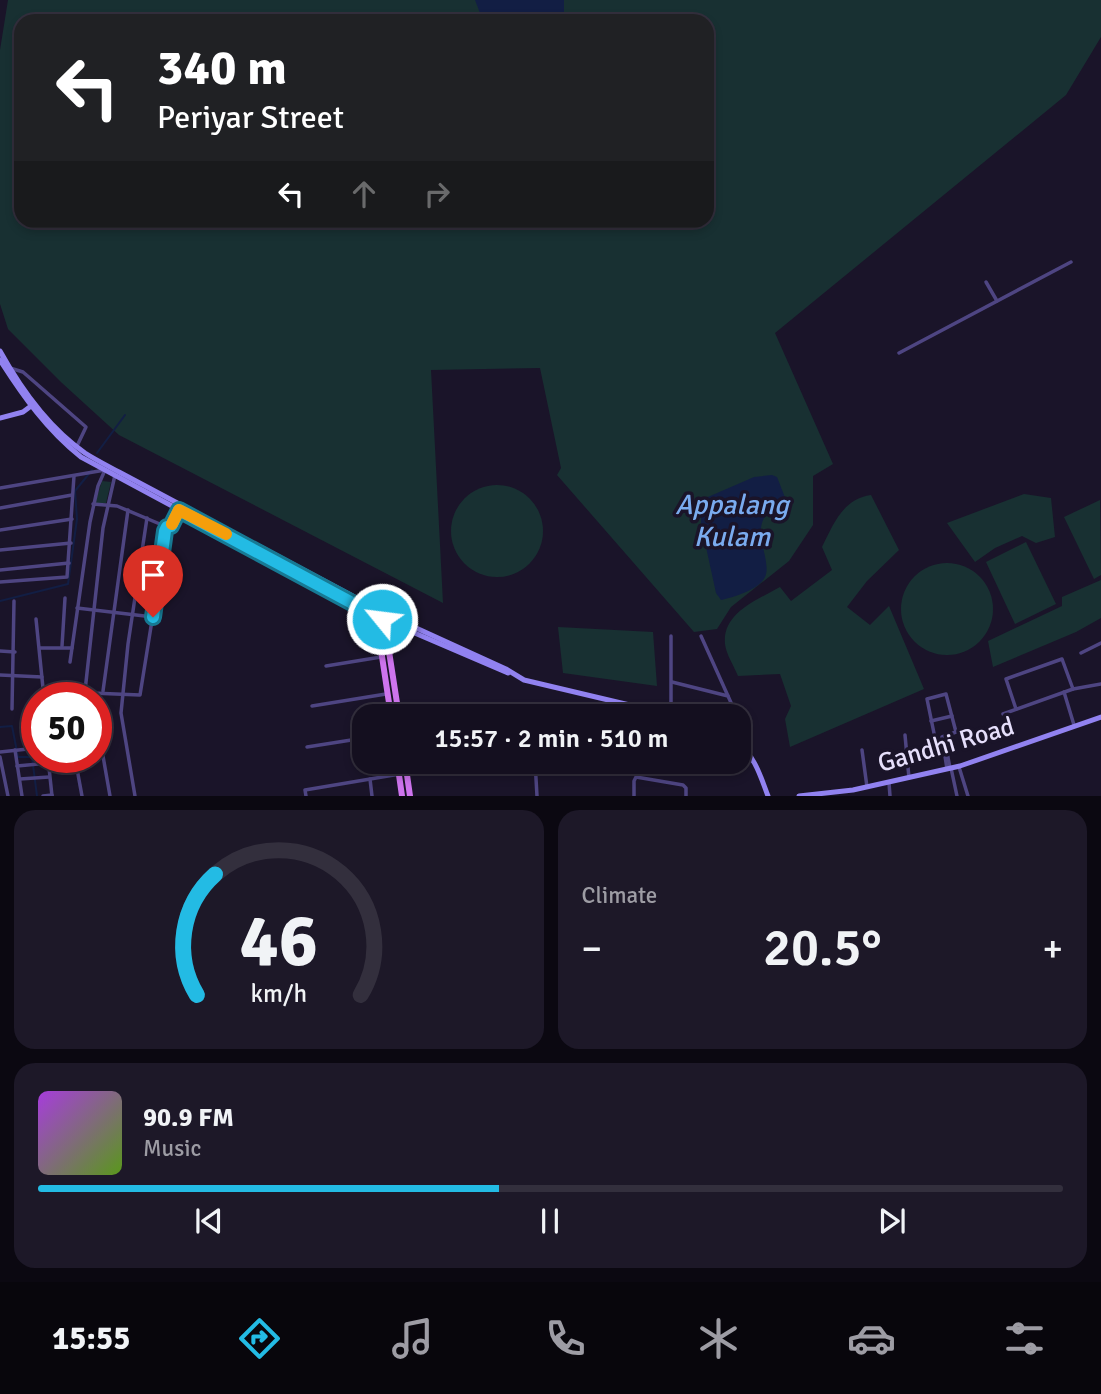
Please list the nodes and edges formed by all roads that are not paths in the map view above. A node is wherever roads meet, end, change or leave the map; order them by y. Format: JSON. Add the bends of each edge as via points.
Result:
{"nodes":[{"id":1,"x":1071,"y":262,"type":"dead end"},
{"id":2,"x":986,"y":282,"type":"dead end"},
{"id":3,"x":997,"y":301,"type":"junction"},
{"id":4,"x":0,"y":351,"type":"edge"},
{"id":5,"x":899,"y":353,"type":"dead end"},
{"id":6,"x":0,"y":360,"type":"edge"},
{"id":7,"x":10,"y":368,"type":"junction"},
{"id":8,"x":31,"y":406,"type":"junction"},
{"id":9,"x":0,"y":418,"type":"edge"},
{"id":10,"x":77,"y":446,"type":"junction"},
{"id":11,"x":105,"y":470,"type":"junction"},
{"id":12,"x":115,"y":475,"type":"junction"},
{"id":13,"x":74,"y":476,"type":"junction"},
{"id":14,"x":0,"y":488,"type":"edge"},
{"id":15,"x":72,"y":495,"type":"junction"},
{"id":16,"x":93,"y":504,"type":"junction"},
{"id":17,"x":107,"y":505,"type":"junction"},
{"id":18,"x":0,"y":508,"type":"edge"},
{"id":19,"x":128,"y":510,"type":"junction"},
{"id":20,"x":179,"y":510,"type":"junction"},
{"id":21,"x":146,"y":518,"type":"junction"},
{"id":22,"x":72,"y":519,"type":"junction"},
{"id":23,"x":167,"y":527,"type":"junction"},
{"id":24,"x":0,"y":530,"type":"edge"},
{"id":25,"x":71,"y":542,"type":"junction"},
{"id":26,"x":0,"y":550,"type":"edge"},
{"id":27,"x":69,"y":563,"type":"junction"},
{"id":28,"x":0,"y":570,"type":"edge"},
{"id":29,"x":0,"y":582,"type":"edge"},
{"id":30,"x":65,"y":598,"type":"dead end"},
{"id":31,"x":14,"y":601,"type":"dead end"},
{"id":32,"x":77,"y":608,"type":"junction"},
{"id":33,"x":95,"y":610,"type":"junction"},
{"id":34,"x":370,"y":611,"type":"junction"},
{"id":35,"x":114,"y":612,"type":"junction"},
{"id":36,"x":132,"y":614,"type":"junction"},
{"id":37,"x":153,"y":617,"type":"junction"},
{"id":38,"x":387,"y":617,"type":"junction"},
{"id":39,"x":36,"y":619,"type":"dead end"},
{"id":40,"x":378,"y":630,"type":"junction"},
{"id":41,"x":671,"y":636,"type":"dead end"},
{"id":42,"x":701,"y":636,"type":"dead end"},
{"id":43,"x":1101,"y":643,"type":"edge"},
{"id":44,"x":62,"y":646,"type":"junction"},
{"id":45,"x":40,"y":648,"type":"junction"},
{"id":46,"x":72,"y":648,"type":"junction"},
{"id":47,"x":0,"y":651,"type":"edge"},
{"id":48,"x":15,"y":652,"type":"junction"},
{"id":49,"x":1081,"y":653,"type":"dead end"},
{"id":50,"x":383,"y":657,"type":"junction"},
{"id":51,"x":70,"y":662,"type":"dead end"},
{"id":52,"x":326,"y":666,"type":"dead end"},
{"id":53,"x":0,"y":675,"type":"edge"},
{"id":54,"x":13,"y":676,"type":"junction"},
{"id":55,"x":42,"y":677,"type":"junction"},
{"id":56,"x":42,"y":682,"type":"edge"},
{"id":57,"x":86,"y":682,"type":"edge"},
{"id":58,"x":104,"y":682,"type":"edge"},
{"id":59,"x":673,"y":682,"type":"junction"},
{"id":60,"x":1101,"y":684,"type":"edge"},
{"id":61,"x":1073,"y":690,"type":"junction"},
{"id":62,"x":112,"y":692,"type":"edge"},
{"id":63,"x":1064,"y":692,"type":"junction"},
{"id":64,"x":122,"y":693,"type":"junction"},
{"id":65,"x":388,"y":694,"type":"junction"},
{"id":66,"x":728,"y":696,"type":"junction"},
{"id":67,"x":389,"y":704,"type":"edge"},
{"id":68,"x":397,"y":704,"type":"edge"},
{"id":69,"x":618,"y":704,"type":"edge"},
{"id":70,"x":672,"y":704,"type":"edge"},
{"id":71,"x":732,"y":704,"type":"edge"},
{"id":72,"x":312,"y":706,"type":"dead end"},
{"id":73,"x":12,"y":709,"type":"dead end"},
{"id":74,"x":1016,"y":709,"type":"junction"},
{"id":75,"x":1003,"y":714,"type":"dead end"},
{"id":76,"x":952,"y":716,"type":"junction"},
{"id":77,"x":1101,"y":717,"type":"edge"},
{"id":78,"x":931,"y":721,"type":"junction"},
{"id":79,"x":1074,"y":725,"type":"junction"},
{"id":80,"x":905,"y":735,"type":"dead end"},
{"id":81,"x":352,"y":740,"type":"edge"},
{"id":82,"x":944,"y":745,"type":"junction"},
{"id":83,"x":307,"y":747,"type":"dead end"},
{"id":84,"x":21,"y":749,"type":"edge"},
{"id":85,"x":15,"y":750,"type":"junction"},
{"id":86,"x":862,"y":750,"type":"dead end"},
{"id":87,"x":0,"y":755,"type":"edge"},
{"id":88,"x":751,"y":758,"type":"edge"},
{"id":89,"x":17,"y":766,"type":"junction"},
{"id":90,"x":21,"y":766,"type":"edge"},
{"id":91,"x":959,"y":766,"type":"junction"},
{"id":92,"x":949,"y":768,"type":"junction"},
{"id":93,"x":50,"y":773,"type":"edge"},
{"id":94,"x":78,"y":773,"type":"edge"},
{"id":95,"x":106,"y":773,"type":"edge"},
{"id":96,"x":403,"y":774,"type":"junction"},
{"id":97,"x":536,"y":774,"type":"edge"},
{"id":98,"x":50,"y":777,"type":"junction"},
{"id":99,"x":909,"y":778,"type":"junction"},
{"id":100,"x":20,"y":779,"type":"junction"},
{"id":101,"x":370,"y":779,"type":"junction"},
{"id":102,"x":888,"y":783,"type":"junction"},
{"id":103,"x":867,"y":788,"type":"junction"},
{"id":104,"x":839,"y":794,"type":"edge"},
{"id":105,"x":52,"y":795,"type":"edge"},
{"id":106,"x":8,"y":796,"type":"edge"},
{"id":107,"x":22,"y":796,"type":"edge"},
{"id":108,"x":43,"y":796,"type":"edge"},
{"id":109,"x":82,"y":796,"type":"edge"},
{"id":110,"x":110,"y":796,"type":"edge"},
{"id":111,"x":135,"y":796,"type":"edge"},
{"id":112,"x":306,"y":796,"type":"edge"},
{"id":113,"x":372,"y":796,"type":"edge"},
{"id":114,"x":402,"y":796,"type":"edge"},
{"id":115,"x":410,"y":796,"type":"edge"},
{"id":116,"x":537,"y":796,"type":"edge"},
{"id":117,"x":634,"y":796,"type":"edge"},
{"id":118,"x":686,"y":796,"type":"edge"},
{"id":119,"x":768,"y":796,"type":"edge"},
{"id":120,"x":799,"y":796,"type":"edge"},
{"id":121,"x":890,"y":796,"type":"edge"},
{"id":122,"x":957,"y":796,"type":"edge"},
{"id":123,"x":968,"y":796,"type":"edge"}],
"edges":[{"from":1,"to":3,"type":"street"},
{"from":2,"to":3,"type":"street"},
{"from":3,"to":5,"type":"street"},
{"from":4,"to":7,"type":"main road"},
{"from":6,"to":8,"type":"main road"},
{"from":7,"to":10,"type":"main road","via":[[51,423]]},
{"from":7,"to":10,"type":"street","via":[[23,372],[86,427]]},
{"from":8,"to":9,"type":"main road"},
{"from":8,"to":11,"type":"main road","via":[[65,444]]},
{"from":10,"to":38,"type":"main road"},
{"from":11,"to":12,"type":"main road"},
{"from":11,"to":13,"type":"street"},
{"from":11,"to":16,"type":"street"},
{"from":12,"to":17,"type":"street"},
{"from":12,"to":20,"type":"main road"},
{"from":13,"to":14,"type":"street"},
{"from":13,"to":15,"type":"street"},
{"from":15,"to":18,"type":"street"},
{"from":15,"to":22,"type":"street"},
{"from":16,"to":17,"type":"street"},
{"from":16,"to":32,"type":"street"},
{"from":17,"to":19,"type":"street"},
{"from":17,"to":33,"type":"street"},
{"from":19,"to":21,"type":"street"},
{"from":19,"to":35,"type":"street"},
{"from":20,"to":23,"type":"street"},
{"from":20,"to":34,"type":"main road"},
{"from":21,"to":23,"type":"street"},
{"from":21,"to":36,"type":"street"},
{"from":22,"to":24,"type":"street"},
{"from":22,"to":25,"type":"street"},
{"from":23,"to":37,"type":"street"},
{"from":25,"to":26,"type":"street"},
{"from":25,"to":27,"type":"street"},
{"from":27,"to":28,"type":"street"},
{"from":27,"to":29,"type":"street","via":[[67,577]]},
{"from":30,"to":44,"type":"street"},
{"from":31,"to":48,"type":"street"},
{"from":32,"to":33,"type":"street"},
{"from":32,"to":46,"type":"street"},
{"from":33,"to":35,"type":"street"},
{"from":33,"to":57,"type":"street"},
{"from":34,"to":38,"type":"main road"},
{"from":34,"to":40,"type":"main road"},
{"from":35,"to":36,"type":"street"},
{"from":35,"to":58,"type":"street"},
{"from":36,"to":37,"type":"street"},
{"from":36,"to":64,"type":"street"},
{"from":37,"to":64,"type":"street","via":[[139,695]]},
{"from":38,"to":40,"type":"main road"},
{"from":38,"to":68,"type":"main road"},
{"from":38,"to":69,"type":"main road","via":[[524,680]]},
{"from":39,"to":45,"type":"street"},
{"from":40,"to":50,"type":"main road"},
{"from":41,"to":59,"type":"street"},
{"from":42,"to":66,"type":"street"},
{"from":43,"to":49,"type":"street"},
{"from":44,"to":45,"type":"street"},
{"from":44,"to":46,"type":"street"},
{"from":45,"to":55,"type":"street"},
{"from":46,"to":51,"type":"street"},
{"from":47,"to":48,"type":"street"},
{"from":48,"to":54,"type":"street"},
{"from":50,"to":52,"type":"street"},
{"from":50,"to":65,"type":"main road"},
{"from":53,"to":54,"type":"street"},
{"from":54,"to":55,"type":"street"},
{"from":54,"to":73,"type":"street"},
{"from":55,"to":56,"type":"street"},
{"from":59,"to":66,"type":"street"},
{"from":59,"to":70,"type":"street"},
{"from":60,"to":61,"type":"street"},
{"from":61,"to":63,"type":"street"},
{"from":61,"to":74,"type":"street","via":[[1062,659],[1006,679]]},
{"from":62,"to":64,"type":"street"},
{"from":63,"to":74,"type":"street"},
{"from":63,"to":79,"type":"street"},
{"from":64,"to":111,"type":"street","via":[[123,736]]},
{"from":65,"to":67,"type":"main road"},
{"from":65,"to":72,"type":"street"},
{"from":66,"to":71,"type":"street"},
{"from":74,"to":75,"type":"street"},
{"from":76,"to":78,"type":"street"},
{"from":76,"to":78,"type":"street","via":[[945,694],[927,699]]},
{"from":76,"to":82,"type":"street","via":[[956,732],[943,736]]},
{"from":77,"to":79,"type":"main road","name":"Gandhi Road"},
{"from":78,"to":82,"type":"street","via":[[937,744]]},
{"from":79,"to":91,"type":"main road","name":"Gandhi Road"},
{"from":80,"to":99,"type":"street"},
{"from":81,"to":83,"type":"street"},
{"from":82,"to":92,"type":"street"},
{"from":84,"to":85,"type":"street"},
{"from":85,"to":87,"type":"street"},
{"from":85,"to":89,"type":"street"},
{"from":86,"to":103,"type":"street"},
{"from":87,"to":106,"type":"street"},
{"from":88,"to":119,"type":"main road"},
{"from":89,"to":90,"type":"street"},
{"from":89,"to":100,"type":"street"},
{"from":91,"to":92,"type":"main road","name":"Gandhi Road"},
{"from":91,"to":123,"type":"street"},
{"from":92,"to":99,"type":"main road","name":"Gandhi Road"},
{"from":92,"to":122,"type":"street"},
{"from":93,"to":98,"type":"street"},
{"from":94,"to":109,"type":"street"},
{"from":95,"to":110,"type":"street"},
{"from":96,"to":101,"type":"street"},
{"from":96,"to":114,"type":"main road"},
{"from":96,"to":115,"type":"main road"},
{"from":97,"to":116,"type":"street"},
{"from":98,"to":100,"type":"street"},
{"from":98,"to":105,"type":"street"},
{"from":99,"to":102,"type":"main road","name":"Gandhi Road"},
{"from":100,"to":107,"type":"street"},
{"from":101,"to":112,"type":"street","via":[[305,790]]},
{"from":101,"to":113,"type":"street"},
{"from":102,"to":103,"type":"main road","name":"Gandhi Road"},
{"from":102,"to":121,"type":"street"},
{"from":103,"to":104,"type":"main road","name":"Gandhi Road"},
{"from":104,"to":120,"type":"main road","name":"Gandhi Road"},
{"from":105,"to":108,"type":"street"},
{"from":117,"to":118,"type":"street","via":[[636,777],[684,785]]}]}
